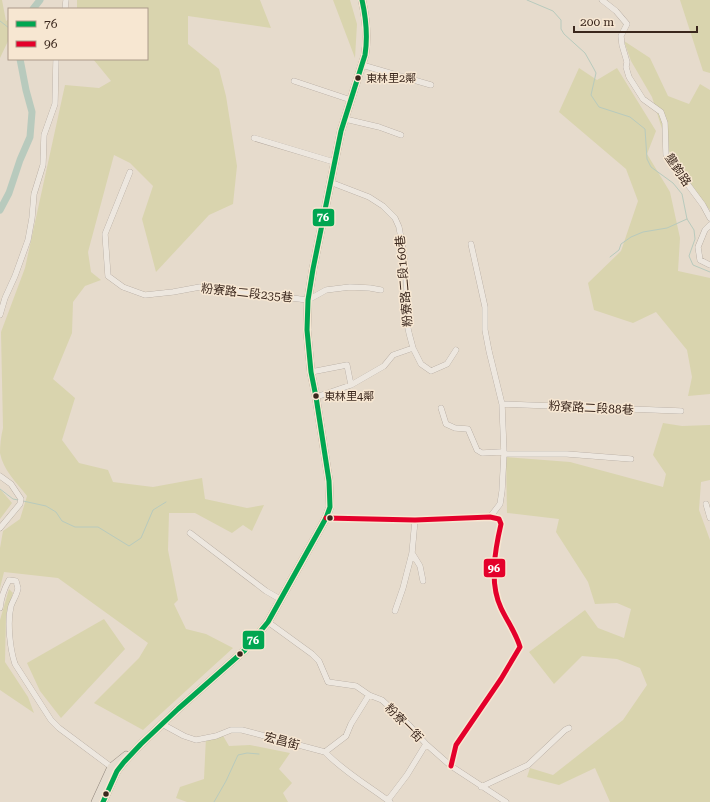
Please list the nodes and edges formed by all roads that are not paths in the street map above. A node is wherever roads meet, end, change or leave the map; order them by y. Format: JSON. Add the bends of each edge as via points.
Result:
{"nodes":[{"id":1,"x":362,"y":0,"type":"edge"},
{"id":2,"x":602,"y":0,"type":"edge"},
{"id":3,"x":56,"y":60,"type":"edge"},
{"id":4,"x":362,"y":65,"type":"junction"},
{"id":5,"x":294,"y":81,"type":"dead end"},
{"id":6,"x":431,"y":85,"type":"dead end"},
{"id":7,"x":351,"y":100,"type":"junction"},
{"id":8,"x":345,"y":119,"type":"junction"},
{"id":9,"x":401,"y":135,"type":"dead end"},
{"id":10,"x":254,"y":138,"type":"dead end"},
{"id":11,"x":334,"y":162,"type":"junction"},
{"id":12,"x":130,"y":172,"type":"dead end"},
{"id":13,"x":330,"y":182,"type":"junction"},
{"id":14,"x":710,"y":218,"type":"edge"},
{"id":15,"x":710,"y":225,"type":"edge"},
{"id":16,"x":471,"y":244,"type":"dead end"},
{"id":17,"x":710,"y":265,"type":"edge"},
{"id":18,"x":380,"y":290,"type":"dead end"},
{"id":19,"x":308,"y":300,"type":"junction"},
{"id":20,"x":0,"y":315,"type":"edge"},
{"id":21,"x":413,"y":348,"type":"junction"},
{"id":22,"x":456,"y":350,"type":"dead end"},
{"id":23,"x":311,"y":372,"type":"junction"},
{"id":24,"x":351,"y":385,"type":"junction"},
{"id":25,"x":316,"y":396,"type":"junction"},
{"id":26,"x":502,"y":404,"type":"junction"},
{"id":27,"x":441,"y":408,"type":"dead end"},
{"id":28,"x":681,"y":412,"type":"dead end"},
{"id":29,"x":504,"y":453,"type":"junction"},
{"id":30,"x":631,"y":459,"type":"dead end"},
{"id":31,"x":0,"y":476,"type":"edge"},
{"id":32,"x":706,"y":504,"type":"dead end"},
{"id":33,"x":490,"y":517,"type":"junction"},
{"id":34,"x":326,"y":518,"type":"junction"},
{"id":35,"x":710,"y":518,"type":"edge"},
{"id":36,"x":414,"y":520,"type":"junction"},
{"id":37,"x":0,"y":528,"type":"edge"},
{"id":38,"x":190,"y":533,"type":"dead end"},
{"id":39,"x":412,"y":553,"type":"junction"},
{"id":40,"x":423,"y":581,"type":"dead end"},
{"id":41,"x":280,"y":599,"type":"junction"},
{"id":42,"x":0,"y":608,"type":"edge"},
{"id":43,"x":395,"y":611,"type":"dead end"},
{"id":44,"x":268,"y":622,"type":"junction"},
{"id":45,"x":369,"y":695,"type":"junction"},
{"id":46,"x":162,"y":724,"type":"junction"},
{"id":47,"x":569,"y":728,"type":"dead end"},
{"id":48,"x":426,"y":744,"type":"junction"},
{"id":49,"x":325,"y":752,"type":"junction"},
{"id":50,"x":451,"y":766,"type":"junction"},
{"id":51,"x":114,"y":769,"type":"junction"},
{"id":52,"x":481,"y":787,"type":"junction"},
{"id":53,"x":389,"y":801,"type":"edge"},
{"id":54,"x":96,"y":802,"type":"edge"},
{"id":55,"x":103,"y":802,"type":"edge"},
{"id":56,"x":506,"y":802,"type":"edge"}],
"edges":[{"from":1,"to":4,"type":"main road","via":[[367,44]]},
{"from":2,"to":14,"type":"street","name":"壟鉤路","via":[[627,24],[621,36],[629,77],[643,99],[661,112],[665,123],[666,155]]},
{"from":3,"to":20,"type":"street","via":[[55,104],[44,135],[43,165],[34,194],[28,240]]},
{"from":4,"to":6,"type":"street"},
{"from":4,"to":7,"type":"main road"},
{"from":5,"to":7,"type":"street"},
{"from":7,"to":8,"type":"main road"},
{"from":8,"to":9,"type":"street"},
{"from":8,"to":11,"type":"main road"},
{"from":10,"to":11,"type":"street"},
{"from":11,"to":13,"type":"main road"},
{"from":12,"to":19,"type":"street","name":"粉寮路二段235巷","via":[[105,234],[108,276],[123,287],[145,295],[200,287]]},
{"from":13,"to":19,"type":"main road"},
{"from":13,"to":21,"type":"street","name":"粉寮路二段160巷","via":[[369,197],[395,218],[404,255],[407,298],[405,314]]},
{"from":15,"to":17,"type":"street","via":[[698,247],[700,260]]},
{"from":16,"to":26,"type":"street","via":[[485,307],[485,330],[489,351]]},
{"from":18,"to":19,"type":"street","via":[[350,286],[326,290]]},
{"from":19,"to":23,"type":"main road","via":[[307,330]]},
{"from":21,"to":22,"type":"street","name":"粉寮路二段160巷","via":[[421,364],[430,372],[447,364]]},
{"from":21,"to":24,"type":"street","via":[[394,355],[384,366]]},
{"from":23,"to":24,"type":"street","via":[[347,365]]},
{"from":23,"to":25,"type":"main road"},
{"from":24,"to":25,"type":"street"},
{"from":25,"to":34,"type":"main road","via":[[329,481],[330,507]]},
{"from":26,"to":28,"type":"street","name":"粉寮路二段88巷"},
{"from":26,"to":29,"type":"street"},
{"from":27,"to":29,"type":"street","via":[[446,424],[468,429],[477,450],[482,453]]},
{"from":29,"to":30,"type":"street"},
{"from":29,"to":33,"type":"street","via":[[500,504]]},
{"from":31,"to":37,"type":"street","via":[[10,484],[21,501]]},
{"from":32,"to":35,"type":"street"},
{"from":33,"to":36,"type":"street"},
{"from":33,"to":50,"type":"street","via":[[500,519],[501,524],[493,576],[497,596],[520,647],[456,745]]},
{"from":34,"to":36,"type":"street"},
{"from":34,"to":41,"type":"main road"},
{"from":36,"to":39,"type":"street"},
{"from":38,"to":41,"type":"street"},
{"from":39,"to":40,"type":"street","via":[[420,566]]},
{"from":39,"to":43,"type":"street"},
{"from":41,"to":44,"type":"main road"},
{"from":42,"to":51,"type":"street","via":[[9,580],[16,581],[18,588],[11,606],[10,638],[15,664],[59,728]]},
{"from":44,"to":45,"type":"street","name":"粉寮一街","via":[[320,661],[328,682],[356,686]]},
{"from":44,"to":46,"type":"main road","via":[[245,650]]},
{"from":45,"to":48,"type":"street","name":"粉寮一街","via":[[382,700],[409,724]]},
{"from":45,"to":49,"type":"street","via":[[346,736]]},
{"from":46,"to":49,"type":"street","name":"宏昌街","via":[[196,740],[231,730],[242,730]]},
{"from":46,"to":51,"type":"main road"},
{"from":47,"to":52,"type":"street","via":[[528,765]]},
{"from":48,"to":50,"type":"street","name":"粉寮一街"},
{"from":48,"to":53,"type":"street"},
{"from":49,"to":53,"type":"street","name":"宏昌街"},
{"from":50,"to":52,"type":"street","name":"粉寮一街"},
{"from":51,"to":54,"type":"main road"},
{"from":51,"to":55,"type":"main road"},
{"from":52,"to":56,"type":"street","name":"粉寮一街"}]}
